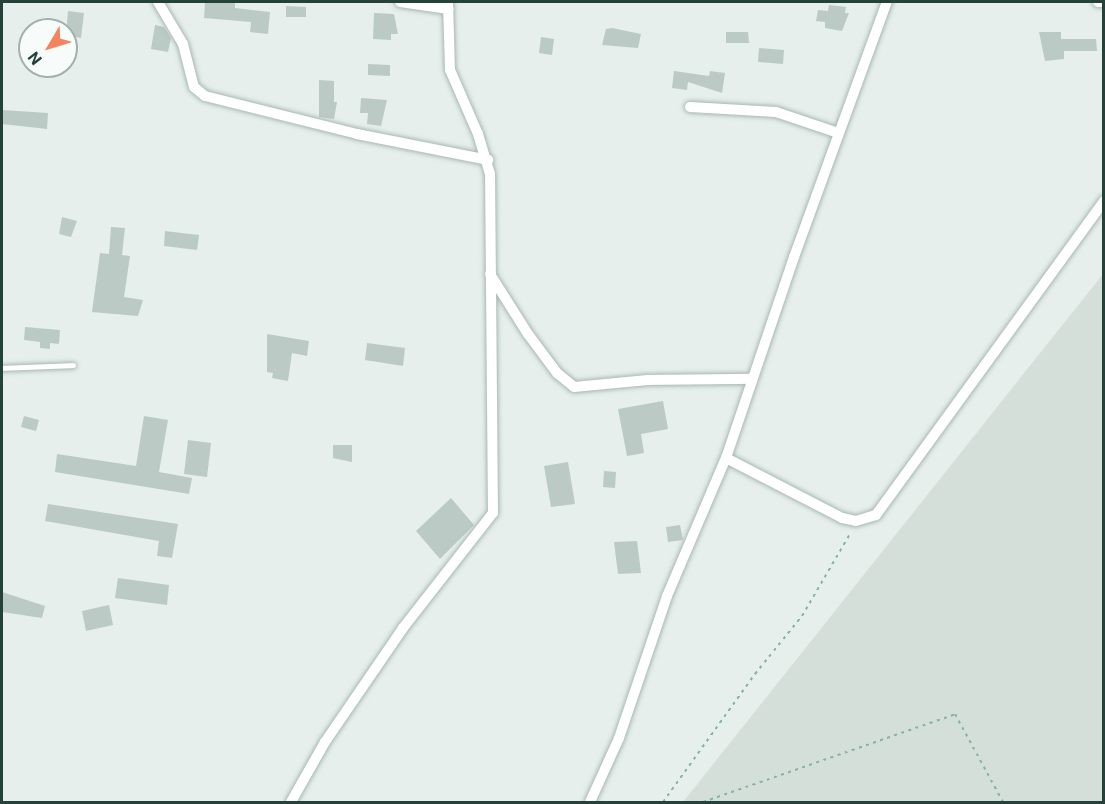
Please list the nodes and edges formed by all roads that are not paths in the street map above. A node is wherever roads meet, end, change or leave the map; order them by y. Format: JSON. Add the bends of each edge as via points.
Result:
{"nodes":[{"id":1,"x":158,"y":2,"type":"edge"},
{"id":2,"x":400,"y":2,"type":"edge"},
{"id":3,"x":887,"y":2,"type":"edge"},
{"id":4,"x":1098,"y":2,"type":"edge"},
{"id":5,"x":1104,"y":2,"type":"edge"},
{"id":6,"x":448,"y":5,"type":"edge"},
{"id":7,"x":690,"y":107,"type":"dead end"},
{"id":8,"x":838,"y":133,"type":"junction"},
{"id":9,"x":488,"y":160,"type":"junction"},
{"id":10,"x":1104,"y":201,"type":"edge"},
{"id":11,"x":490,"y":274,"type":"junction"},
{"id":12,"x":73,"y":365,"type":"dead end"},
{"id":13,"x":2,"y":368,"type":"edge"},
{"id":14,"x":752,"y":379,"type":"junction"},
{"id":15,"x":726,"y":458,"type":"junction"},
{"id":16,"x":291,"y":802,"type":"edge"},
{"id":17,"x":590,"y":802,"type":"edge"}],
"edges":[{"from":1,"to":9,"type":"street","via":[[183,44],[194,87],[205,96],[357,134]]},
{"from":2,"to":6,"type":"street"},
{"from":3,"to":8,"type":"street"},
{"from":4,"to":5,"type":"street"},
{"from":6,"to":9,"type":"street","via":[[450,70]]},
{"from":7,"to":8,"type":"street","via":[[776,112]]},
{"from":8,"to":14,"type":"street"},
{"from":9,"to":11,"type":"street"},
{"from":10,"to":15,"type":"street","via":[[876,515],[856,521]]},
{"from":11,"to":14,"type":"street","via":[[528,334],[557,373],[574,387],[648,380]]},
{"from":11,"to":16,"type":"street","via":[[493,513],[403,628],[325,742]]},
{"from":12,"to":13,"type":"lane"},
{"from":14,"to":15,"type":"street"},
{"from":15,"to":17,"type":"street","via":[[668,596],[619,738]]}]}
